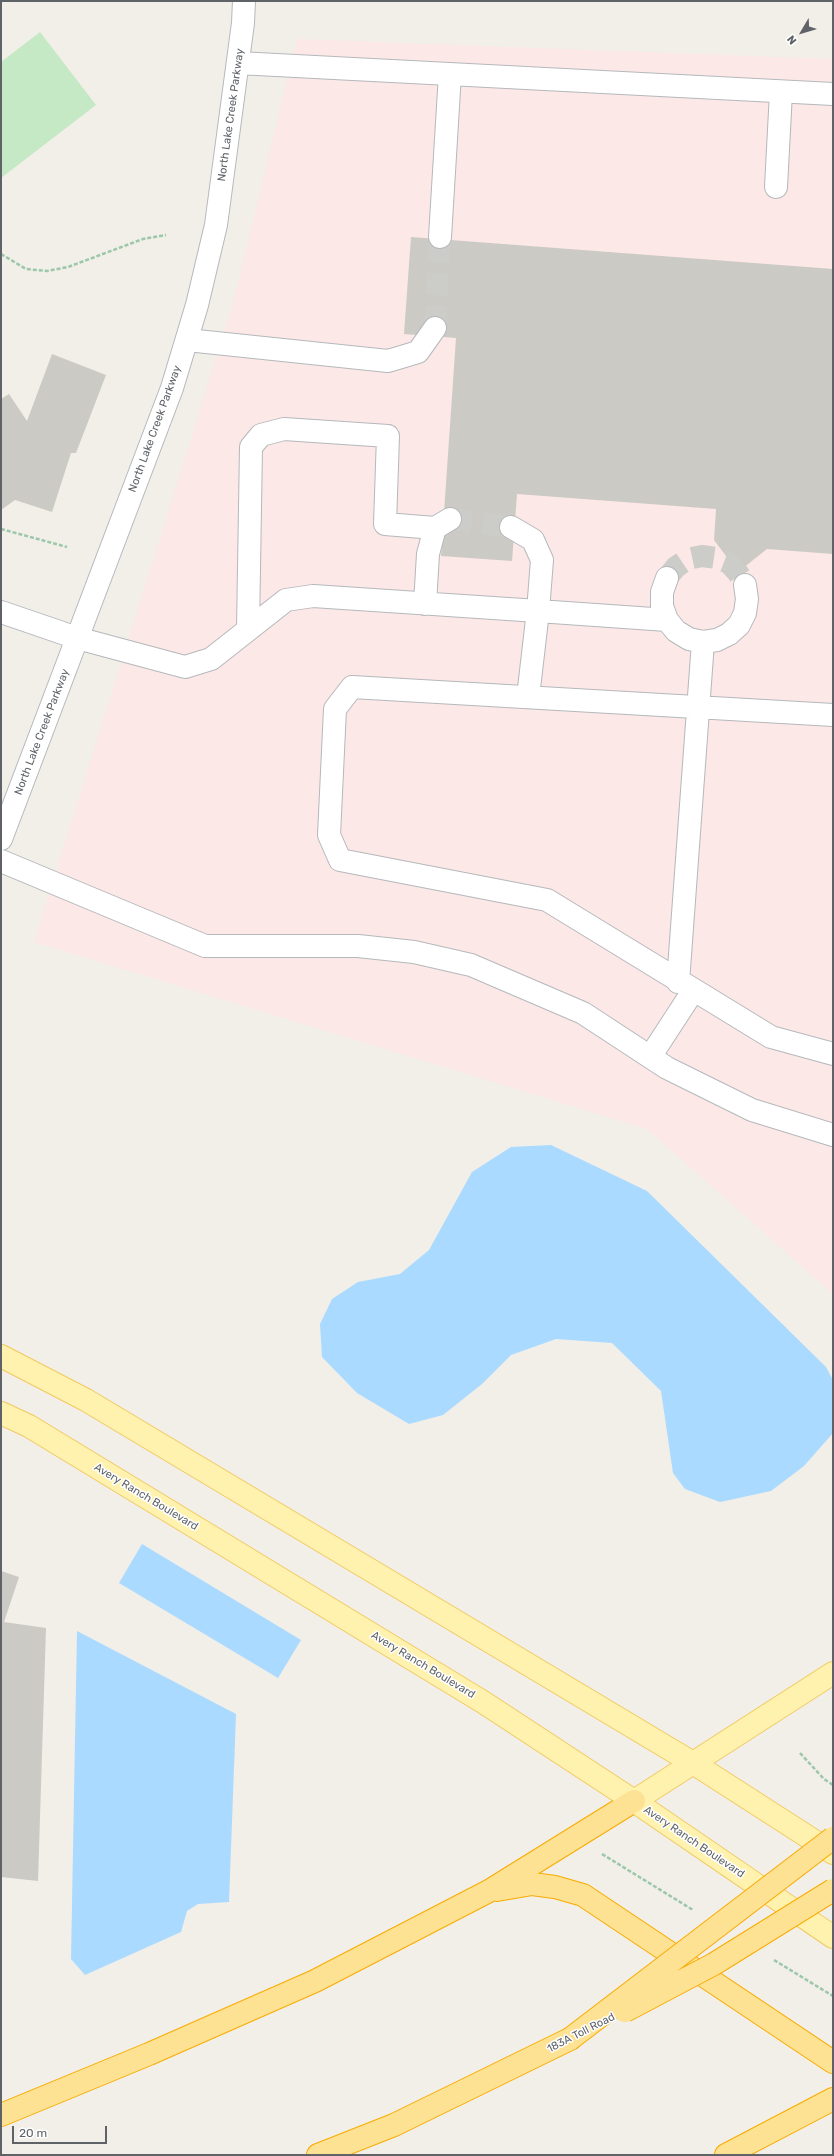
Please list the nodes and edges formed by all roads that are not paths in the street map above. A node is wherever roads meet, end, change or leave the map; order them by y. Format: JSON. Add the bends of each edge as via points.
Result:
{"nodes":[{"id":1,"x":244,"y":1,"type":"edge"},
{"id":2,"x":238,"y":63,"type":"junction"},
{"id":3,"x":450,"y":74,"type":"junction"},
{"id":4,"x":781,"y":92,"type":"junction"},
{"id":5,"x":833,"y":94,"type":"edge"},
{"id":6,"x":776,"y":186,"type":"dead end"},
{"id":7,"x":440,"y":237,"type":"tunnel mouth"},
{"id":8,"x":435,"y":328,"type":"tunnel mouth"},
{"id":9,"x":187,"y":340,"type":"junction"},
{"id":10,"x":511,"y":527,"type":"tunnel mouth"},
{"id":11,"x":667,"y":578,"type":"tunnel mouth"},
{"id":12,"x":745,"y":585,"type":"tunnel mouth"},
{"id":13,"x":425,"y":604,"type":"junction"},
{"id":14,"x":538,"y":611,"type":"junction"},
{"id":15,"x":1,"y":612,"type":"edge"},
{"id":16,"x":667,"y":620,"type":"junction"},
{"id":17,"x":248,"y":629,"type":"junction"},
{"id":18,"x":77,"y":638,"type":"junction"},
{"id":19,"x":703,"y":642,"type":"junction"},
{"id":20,"x":528,"y":697,"type":"junction"},
{"id":21,"x":697,"y":707,"type":"junction"},
{"id":22,"x":833,"y":715,"type":"edge"},
{"id":23,"x":1,"y":839,"type":"edge"},
{"id":24,"x":1,"y":861,"type":"edge"},
{"id":25,"x":686,"y":986,"type":"junction"},
{"id":26,"x":833,"y":1054,"type":"edge"},
{"id":27,"x":650,"y":1056,"type":"junction"},
{"id":28,"x":833,"y":1135,"type":"edge"},
{"id":29,"x":1,"y":1356,"type":"edge"},
{"id":30,"x":1,"y":1413,"type":"edge"},
{"id":31,"x":833,"y":1673,"type":"edge"},
{"id":32,"x":693,"y":1763,"type":"junction"},
{"id":33,"x":634,"y":1801,"type":"junction"},
{"id":34,"x":833,"y":1838,"type":"edge"},
{"id":35,"x":833,"y":1853,"type":"edge"},
{"id":36,"x":833,"y":1890,"type":"edge"},
{"id":37,"x":489,"y":1891,"type":"junction"},
{"id":38,"x":833,"y":1937,"type":"edge"},
{"id":39,"x":570,"y":2039,"type":"junction"},
{"id":40,"x":833,"y":2062,"type":"edge"},
{"id":41,"x":833,"y":2099,"type":"edge"},
{"id":42,"x":1,"y":2115,"type":"edge"},
{"id":43,"x":318,"y":2155,"type":"edge"},
{"id":44,"x":726,"y":2155,"type":"edge"}],
"edges":[{"from":1,"to":2,"type":"street","name":"North Lake Creek Parkway"},
{"from":2,"to":3,"type":"street"},
{"from":2,"to":9,"type":"street","name":"North Lake Creek Parkway","via":[[216,225]]},
{"from":3,"to":4,"type":"street"},
{"from":3,"to":7,"type":"street"},
{"from":4,"to":5,"type":"street"},
{"from":4,"to":6,"type":"street"},
{"from":8,"to":9,"type":"street","via":[[418,352],[388,361]]},
{"from":9,"to":18,"type":"street","name":"North Lake Creek Parkway","via":[[172,388]]},
{"from":10,"to":14,"type":"street","via":[[533,540],[542,560]]},
{"from":11,"to":16,"type":"street","via":[[662,592],[662,606]]},
{"from":12,"to":19,"type":"street","via":[[745,613],[739,625],[717,640]]},
{"from":13,"to":14,"type":"street"},
{"from":13,"to":17,"type":"street","via":[[306,597],[286,600]]},
{"from":13,"to":17,"type":"street","via":[[428,554],[442,524],[385,524],[388,436],[284,429],[261,435],[250,447]]},
{"from":14,"to":16,"type":"street"},
{"from":14,"to":20,"type":"street"},
{"from":15,"to":18,"type":"street"},
{"from":16,"to":19,"type":"street","via":[[676,631],[689,639]]},
{"from":17,"to":18,"type":"street","via":[[211,659],[185,666]]},
{"from":18,"to":23,"type":"street","name":"North Lake Creek Parkway"},
{"from":19,"to":21,"type":"street"},
{"from":20,"to":21,"type":"street"},
{"from":20,"to":25,"type":"street","via":[[352,687],[335,709],[328,834],[340,860],[547,900]]},
{"from":21,"to":22,"type":"street"},
{"from":21,"to":25,"type":"street"},
{"from":24,"to":27,"type":"street","via":[[205,946],[358,946],[414,952],[471,965],[583,1013]]},
{"from":25,"to":26,"type":"street","via":[[771,1037]]},
{"from":25,"to":27,"type":"street"},
{"from":27,"to":28,"type":"street","via":[[667,1068],[752,1110]]},
{"from":29,"to":32,"type":"main road","via":[[86,1400]]},
{"from":30,"to":33,"type":"main road","name":"Avery Ranch Boulevard","via":[[30,1426],[270,1571],[483,1702]]},
{"from":31,"to":32,"type":"main road"},
{"from":32,"to":33,"type":"main road"},
{"from":32,"to":35,"type":"main road"},
{"from":33,"to":37,"type":"highway"},
{"from":33,"to":38,"type":"main road","name":"Avery Ranch Boulevard"},
{"from":34,"to":39,"type":"highway","bridge":true},
{"from":36,"to":39,"type":"highway","name":"183A Toll Road","bridge":true,"via":[[714,1964]]},
{"from":37,"to":40,"type":"highway","via":[[532,1884],[583,1895]]},
{"from":37,"to":42,"type":"highway","via":[[315,1981]]},
{"from":39,"to":43,"type":"highway","name":"183A Toll Road","via":[[394,2125]]},
{"from":41,"to":44,"type":"highway"}]}
